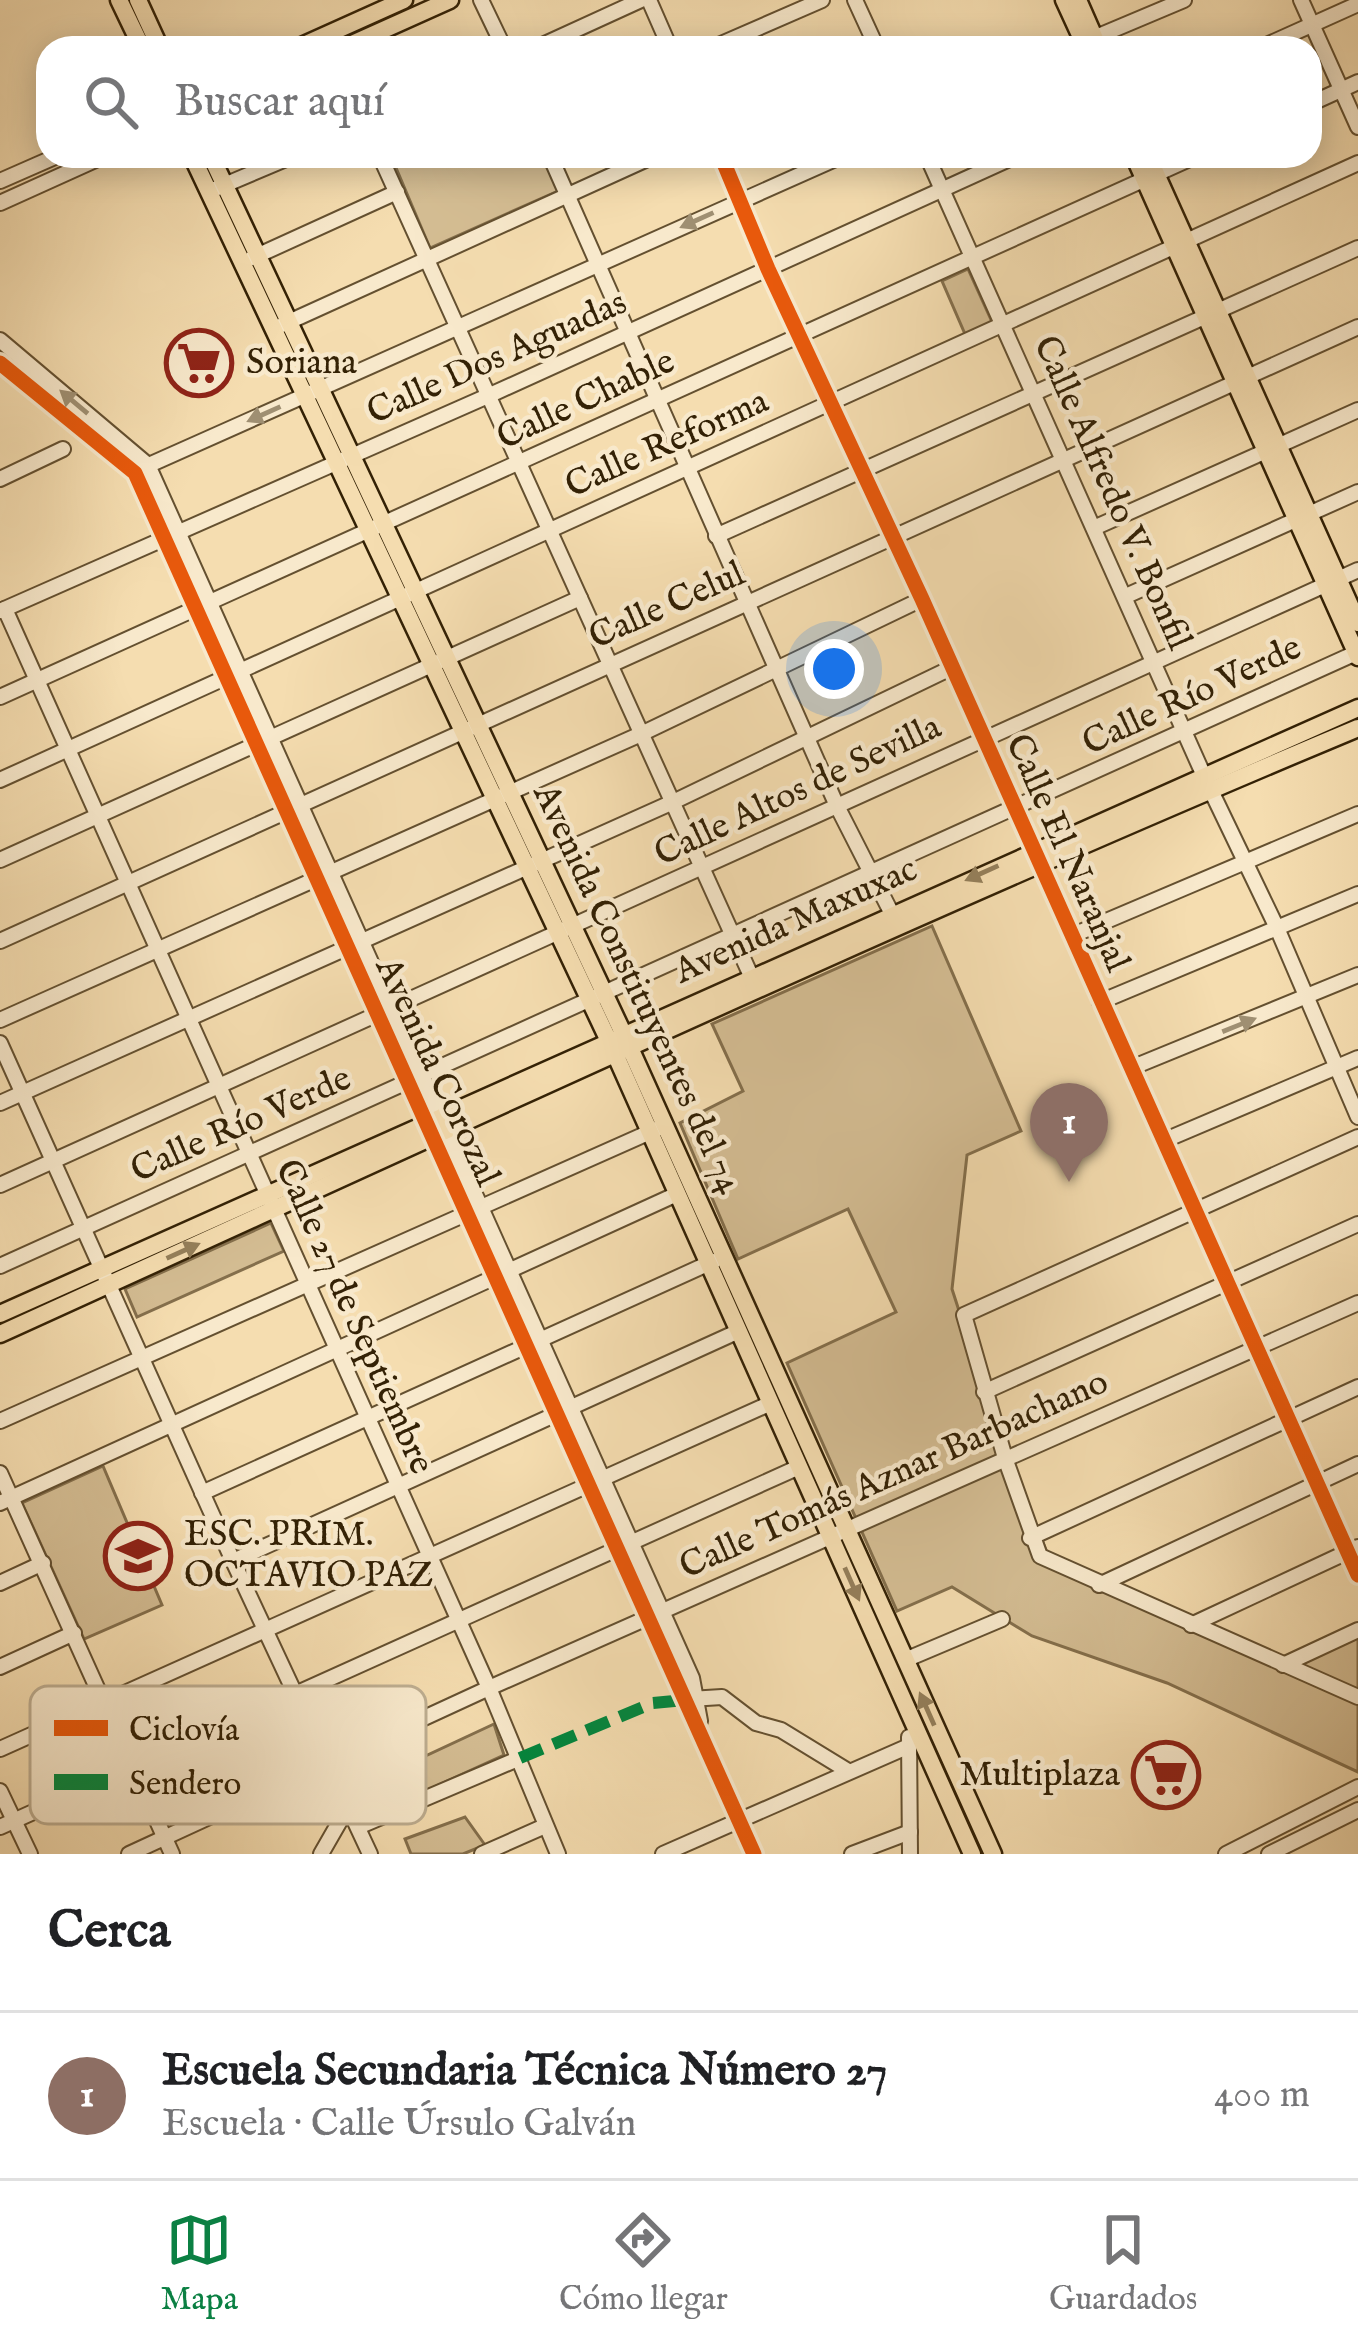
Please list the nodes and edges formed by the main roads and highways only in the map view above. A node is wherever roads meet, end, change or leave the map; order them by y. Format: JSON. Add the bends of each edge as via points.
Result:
{"nodes":[{"id":1,"x":119,"y":0,"type":"edge"},
{"id":2,"x":138,"y":0,"type":"edge"},
{"id":3,"x":404,"y":0,"type":"edge"},
{"id":4,"x":450,"y":0,"type":"edge"},
{"id":5,"x":1064,"y":0,"type":"edge"},
{"id":6,"x":1078,"y":0,"type":"edge"},
{"id":7,"x":136,"y":36,"type":"edge"},
{"id":8,"x":154,"y":36,"type":"edge"},
{"id":9,"x":339,"y":36,"type":"edge"},
{"id":10,"x":370,"y":36,"type":"edge"},
{"id":11,"x":1086,"y":36,"type":"edge"},
{"id":12,"x":1089,"y":36,"type":"edge"},
{"id":13,"x":201,"y":168,"type":"edge"},
{"id":14,"x":213,"y":168,"type":"edge"},
{"id":15,"x":1143,"y":168,"type":"edge"},
{"id":16,"x":1149,"y":168,"type":"edge"},
{"id":17,"x":1150,"y":177,"type":"junction"},
{"id":18,"x":217,"y":189,"type":"junction"},
{"id":19,"x":1332,"y":582,"type":"junction"},
{"id":20,"x":1358,"y":623,"type":"edge"},
{"id":21,"x":1358,"y":654,"type":"edge"},
{"id":22,"x":1358,"y":708,"type":"edge"},
{"id":23,"x":1358,"y":728,"type":"edge"},
{"id":24,"x":1208,"y":783,"type":"junction"},
{"id":25,"x":1037,"y":858,"type":"junction"},
{"id":26,"x":620,"y":1045,"type":"junction"},
{"id":27,"x":439,"y":1128,"type":"junction"},
{"id":28,"x":657,"y":1128,"type":"junction"},
{"id":29,"x":716,"y":1260,"type":"junction"},
{"id":30,"x":106,"y":1276,"type":"junction"},
{"id":31,"x":0,"y":1314,"type":"edge"},
{"id":32,"x":0,"y":1334,"type":"edge"},
{"id":33,"x":762,"y":1363,"type":"junction"},
{"id":34,"x":838,"y":1532,"type":"junction"},
{"id":35,"x":972,"y":1854,"type":"edge"},
{"id":36,"x":993,"y":1854,"type":"edge"}],
"edges":[{"from":1,"to":7,"type":"main road"},
{"from":2,"to":8,"type":"main road"},
{"from":3,"to":9,"type":"main road"},
{"from":4,"to":10,"type":"main road"},
{"from":5,"to":11,"type":"main road"},
{"from":6,"to":12,"type":"main road"},
{"from":13,"to":18,"type":"main road","name":"Avenida Constituyentes del 74"},
{"from":14,"to":18,"type":"main road","name":"Avenida Constituyentes del 74"},
{"from":15,"to":17,"type":"main road"},
{"from":16,"to":17,"type":"main road"},
{"from":17,"to":19,"type":"main road"},
{"from":18,"to":26,"type":"main road","name":"Avenida Constituyentes del 74"},
{"from":19,"to":20,"type":"main road"},
{"from":19,"to":21,"type":"main road"},
{"from":22,"to":24,"type":"main road","name":"Avenida Maxuxac"},
{"from":23,"to":24,"type":"main road","name":"Avenida Maxuxac"},
{"from":24,"to":25,"type":"main road","name":"Avenida Maxuxac"},
{"from":25,"to":26,"type":"main road","name":"Avenida Maxuxac"},
{"from":25,"to":26,"type":"main road","name":"Avenida Maxuxac","one_way":true,"via":[[892,914]]},
{"from":26,"to":27,"type":"main road","name":"Avenida Maxuxac"},
{"from":26,"to":28,"type":"main road","name":"Avenida Constituyentes del 74"},
{"from":30,"to":27,"type":"main road","name":"Avenida Maxuxac","one_way":true,"via":[[274,1212]]},
{"from":27,"to":30,"type":"main road","name":"Avenida Maxuxac","via":[[266,1193]]},
{"from":28,"to":29,"type":"main road","name":"Avenida Constituyentes del 74"},
{"from":28,"to":29,"type":"main road","name":"Avenida Constituyentes del 74","via":[[677,1194]]},
{"from":29,"to":33,"type":"main road","name":"Avenida Constituyentes del 74"},
{"from":29,"to":33,"type":"main road","name":"Avenida Constituyentes del 74","via":[[739,1331]]},
{"from":30,"to":31,"type":"main road","name":"Avenida Maxuxac"},
{"from":30,"to":32,"type":"main road","name":"Avenida Maxuxac"},
{"from":33,"to":34,"type":"main road","name":"Avenida Constituyentes del 74"},
{"from":33,"to":34,"type":"main road","name":"Avenida Constituyentes del 74","via":[[799,1467]]},
{"from":34,"to":35,"type":"main road","name":"Avenida Constituyentes del 74","one_way":true},
{"from":36,"to":34,"type":"main road","name":"Avenida Constituyentes del 74","one_way":true}]}
